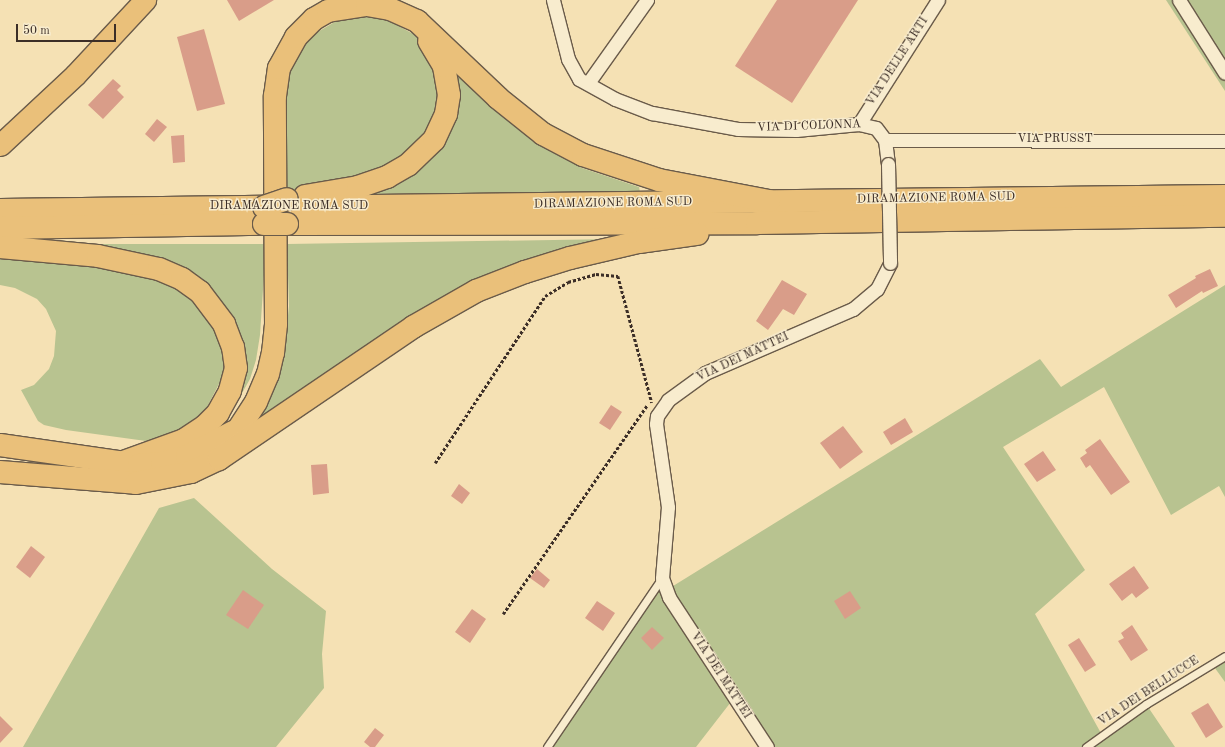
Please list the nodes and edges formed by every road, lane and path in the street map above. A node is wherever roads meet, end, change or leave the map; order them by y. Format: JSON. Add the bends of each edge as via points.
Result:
{"nodes":[{"id":1,"x":145,"y":0,"type":"edge"},
{"id":2,"x":553,"y":0,"type":"edge"},
{"id":3,"x":647,"y":0,"type":"edge"},
{"id":4,"x":938,"y":0,"type":"edge"},
{"id":5,"x":1179,"y":0,"type":"edge"},
{"id":6,"x":409,"y":17,"type":"junction"},
{"id":7,"x":1225,"y":73,"type":"edge"},
{"id":8,"x":588,"y":84,"type":"junction"},
{"id":9,"x":859,"y":124,"type":"junction"},
{"id":10,"x":885,"y":140,"type":"junction"},
{"id":11,"x":1225,"y":141,"type":"edge"},
{"id":12,"x":0,"y":145,"type":"edge"},
{"id":13,"x":1225,"y":196,"type":"edge"},
{"id":14,"x":769,"y":201,"type":"junction"},
{"id":15,"x":0,"y":210,"type":"edge"},
{"id":16,"x":287,"y":210,"type":"junction"},
{"id":17,"x":264,"y":216,"type":"junction"},
{"id":18,"x":1225,"y":216,"type":"edge"},
{"id":19,"x":757,"y":223,"type":"junction"},
{"id":20,"x":0,"y":228,"type":"edge"},
{"id":21,"x":0,"y":247,"type":"edge"},
{"id":22,"x":655,"y":405,"type":"junction"},
{"id":23,"x":236,"y":430,"type":"junction"},
{"id":24,"x":0,"y":445,"type":"edge"},
{"id":25,"x":219,"y":459,"type":"junction"},
{"id":26,"x":118,"y":464,"type":"junction"},
{"id":27,"x":435,"y":464,"type":"dead end"},
{"id":28,"x":0,"y":472,"type":"edge"},
{"id":29,"x":662,"y":578,"type":"junction"},
{"id":30,"x":503,"y":614,"type":"dead end"},
{"id":31,"x":1225,"y":656,"type":"edge"},
{"id":32,"x":547,"y":747,"type":"edge"},
{"id":33,"x":767,"y":747,"type":"edge"},
{"id":34,"x":1086,"y":747,"type":"edge"}],
"edges":[{"from":1,"to":12,"type":"main road","via":[[75,75]]},
{"from":2,"to":8,"type":"street","name":"VIA DI COLONNA","via":[[568,59],[580,78]]},
{"from":3,"to":8,"type":"street"},
{"from":4,"to":9,"type":"street","name":"VIA DELLE ARTI"},
{"from":5,"to":7,"type":"street"},
{"from":6,"to":14,"type":"highway","via":[[430,30],[510,107],[543,134],[573,151],[658,180]]},
{"from":6,"to":16,"type":"highway","via":[[436,50],[447,73],[449,95],[446,114],[434,140],[408,165],[380,180]]},
{"from":6,"to":23,"type":"highway","via":[[390,9],[367,5],[334,9],[305,27],[283,58],[275,96],[275,336],[270,364],[260,392]]},
{"from":8,"to":9,"type":"street","name":"VIA DI COLONNA","via":[[652,113],[738,129],[796,130]]},
{"from":9,"to":10,"type":"street","name":"VIA DI COLONNA","via":[[876,128]]},
{"from":10,"to":11,"type":"street","name":"VIA PRUSST"},
{"from":10,"to":22,"type":"street","name":"VIA DEI MATTEI","bridge":true,"via":[[888,164],[890,263],[877,289],[853,310],[705,373]]},
{"from":13,"to":14,"type":"highway","name":"DIRAMAZIONE ROMA SUD"},
{"from":14,"to":16,"type":"highway","name":"DIRAMAZIONE ROMA SUD"},
{"from":15,"to":17,"type":"highway","name":"DIRAMAZIONE ROMA SUD"},
{"from":16,"to":17,"type":"highway","name":"DIRAMAZIONE ROMA SUD","bridge":true},
{"from":16,"to":19,"type":"highway","name":"DIRAMAZIONE ROMA SUD"},
{"from":17,"to":20,"type":"highway","name":"DIRAMAZIONE ROMA SUD"},
{"from":18,"to":19,"type":"highway","name":"DIRAMAZIONE ROMA SUD"},
{"from":19,"to":25,"type":"highway","via":[[730,230],[639,242],[584,255],[525,272],[476,292],[412,327]]},
{"from":21,"to":26,"type":"highway","via":[[98,256],[159,269],[194,287],[211,304],[222,321],[233,347],[236,368],[230,391],[218,413],[205,426],[184,440]]},
{"from":22,"to":27,"type":"path","via":[[618,276],[596,274],[568,282],[545,296]]},
{"from":22,"to":29,"type":"street","name":"VIA DEI MATTEI","via":[[668,507]]},
{"from":22,"to":30,"type":"path","via":[[638,415]]},
{"from":23,"to":25,"type":"highway"},
{"from":23,"to":26,"type":"highway","via":[[197,453],[174,460],[144,465]]},
{"from":24,"to":26,"type":"highway"},
{"from":25,"to":28,"type":"highway","via":[[175,477],[136,483]]},
{"from":29,"to":32,"type":"lane"},
{"from":29,"to":33,"type":"street","name":"VIA DEI MATTEI","via":[[669,597]]},
{"from":31,"to":34,"type":"lane","name":"VIA DEI BELLUCCE","via":[[1146,704]]}]}
